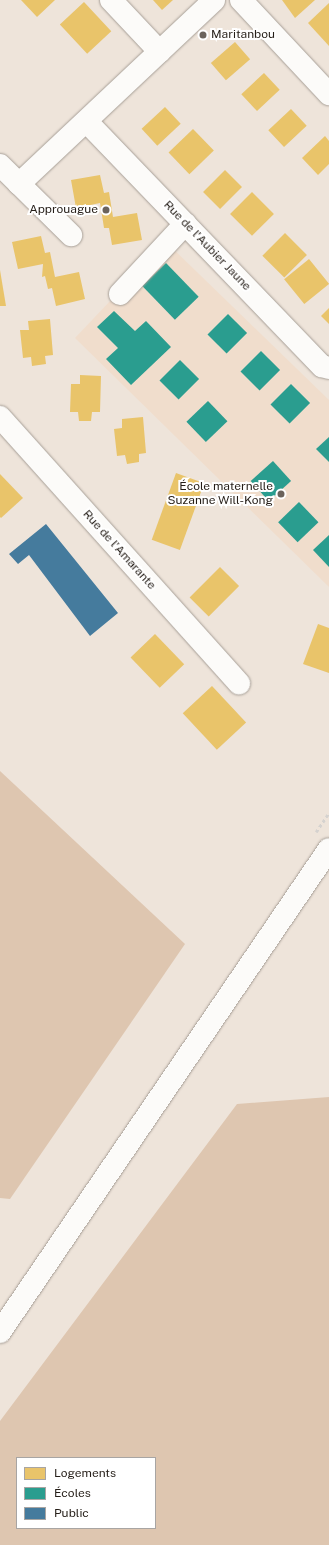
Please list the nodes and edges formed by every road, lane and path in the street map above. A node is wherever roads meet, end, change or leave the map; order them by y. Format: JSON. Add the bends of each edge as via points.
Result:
{"nodes":[{"id":1,"x":111,"y":0,"type":"edge"},
{"id":2,"x":214,"y":0,"type":"edge"},
{"id":3,"x":240,"y":0,"type":"edge"},
{"id":4,"x":160,"y":52,"type":"junction"},
{"id":5,"x":329,"y":94,"type":"edge"},
{"id":6,"x":87,"y":122,"type":"junction"},
{"id":7,"x":0,"y":165,"type":"edge"},
{"id":8,"x":19,"y":184,"type":"junction"},
{"id":9,"x":185,"y":224,"type":"junction"},
{"id":10,"x":71,"y":235,"type":"dead end"},
{"id":11,"x":120,"y":294,"type":"dead end"},
{"id":12,"x":329,"y":368,"type":"edge"},
{"id":13,"x":0,"y":417,"type":"edge"},
{"id":14,"x":239,"y":683,"type":"dead end"},
{"id":15,"x":329,"y":849,"type":"edge"},
{"id":16,"x":0,"y":1332,"type":"edge"}],
"edges":[{"from":1,"to":4,"type":"street"},
{"from":2,"to":4,"type":"street"},
{"from":3,"to":5,"type":"street"},
{"from":4,"to":6,"type":"street"},
{"from":6,"to":8,"type":"street"},
{"from":6,"to":9,"type":"street","name":"Rue de l'Aubier Jaune"},
{"from":7,"to":8,"type":"street"},
{"from":8,"to":10,"type":"street"},
{"from":9,"to":11,"type":"street"},
{"from":9,"to":12,"type":"street","name":"Rue de l'Aubier Jaune","via":[[322,366]]},
{"from":13,"to":14,"type":"street","name":"Rue de l'Amarante"},
{"from":15,"to":16,"type":"street"}]}
